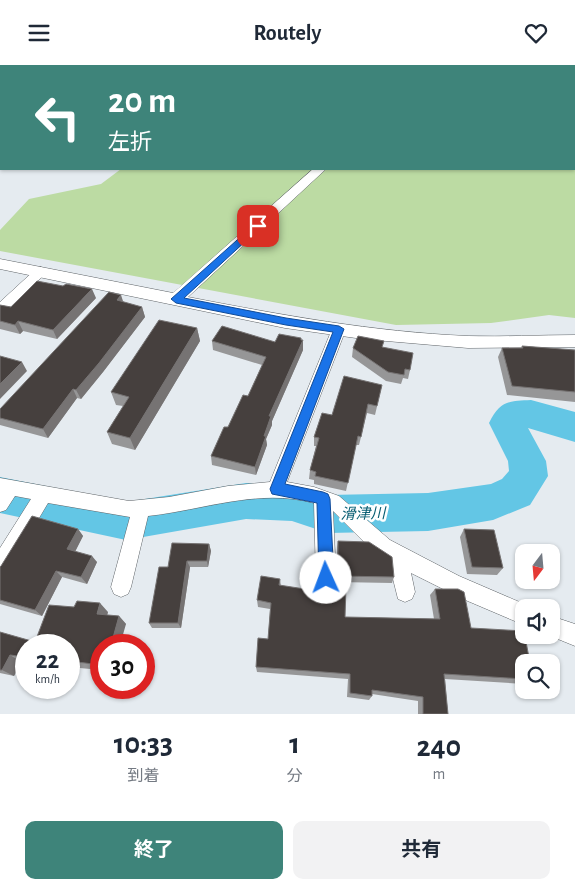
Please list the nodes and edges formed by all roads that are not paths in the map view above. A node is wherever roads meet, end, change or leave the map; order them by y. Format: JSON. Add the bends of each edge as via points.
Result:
{"nodes":[{"id":1,"x":319,"y":170,"type":"edge"},
{"id":2,"x":0,"y":264,"type":"edge"},
{"id":3,"x":41,"y":271,"type":"junction"},
{"id":4,"x":116,"y":287,"type":"junction"},
{"id":5,"x":176,"y":299,"type":"junction"},
{"id":6,"x":104,"y":301,"type":"edge"},
{"id":7,"x":0,"y":309,"type":"edge"},
{"id":8,"x":339,"y":329,"type":"junction"},
{"id":9,"x":575,"y":341,"type":"edge"},
{"id":10,"x":5,"y":487,"type":"edge"},
{"id":11,"x":276,"y":489,"type":"junction"},
{"id":12,"x":44,"y":494,"type":"junction"},
{"id":13,"x":323,"y":499,"type":"junction"},
{"id":14,"x":0,"y":504,"type":"edge"},
{"id":15,"x":141,"y":509,"type":"junction"},
{"id":16,"x":402,"y":556,"type":"junction"},
{"id":17,"x":0,"y":565,"type":"edge"},
{"id":18,"x":326,"y":578,"type":"dead end"},
{"id":19,"x":121,"y":587,"type":"dead end"},
{"id":20,"x":404,"y":592,"type":"dead end"},
{"id":21,"x":515,"y":611,"type":"edge"},
{"id":22,"x":560,"y":629,"type":"edge"},
{"id":23,"x":575,"y":635,"type":"edge"}],
"edges":[{"from":1,"to":5,"type":"street"},
{"from":2,"to":3,"type":"street"},
{"from":3,"to":4,"type":"street"},
{"from":3,"to":7,"type":"street"},
{"from":4,"to":5,"type":"street"},
{"from":4,"to":6,"type":"street"},
{"from":5,"to":8,"type":"street"},
{"from":8,"to":9,"type":"street","via":[[468,342]]},
{"from":8,"to":11,"type":"street"},
{"from":10,"to":12,"type":"street"},
{"from":10,"to":14,"type":"street"},
{"from":11,"to":13,"type":"street"},
{"from":11,"to":15,"type":"street","via":[[228,492]]},
{"from":12,"to":15,"type":"street"},
{"from":12,"to":17,"type":"street"},
{"from":13,"to":16,"type":"street","via":[[338,505],[382,545]]},
{"from":13,"to":18,"type":"street"},
{"from":15,"to":19,"type":"street"},
{"from":16,"to":20,"type":"street"},
{"from":16,"to":21,"type":"street"},
{"from":22,"to":23,"type":"street"}]}
